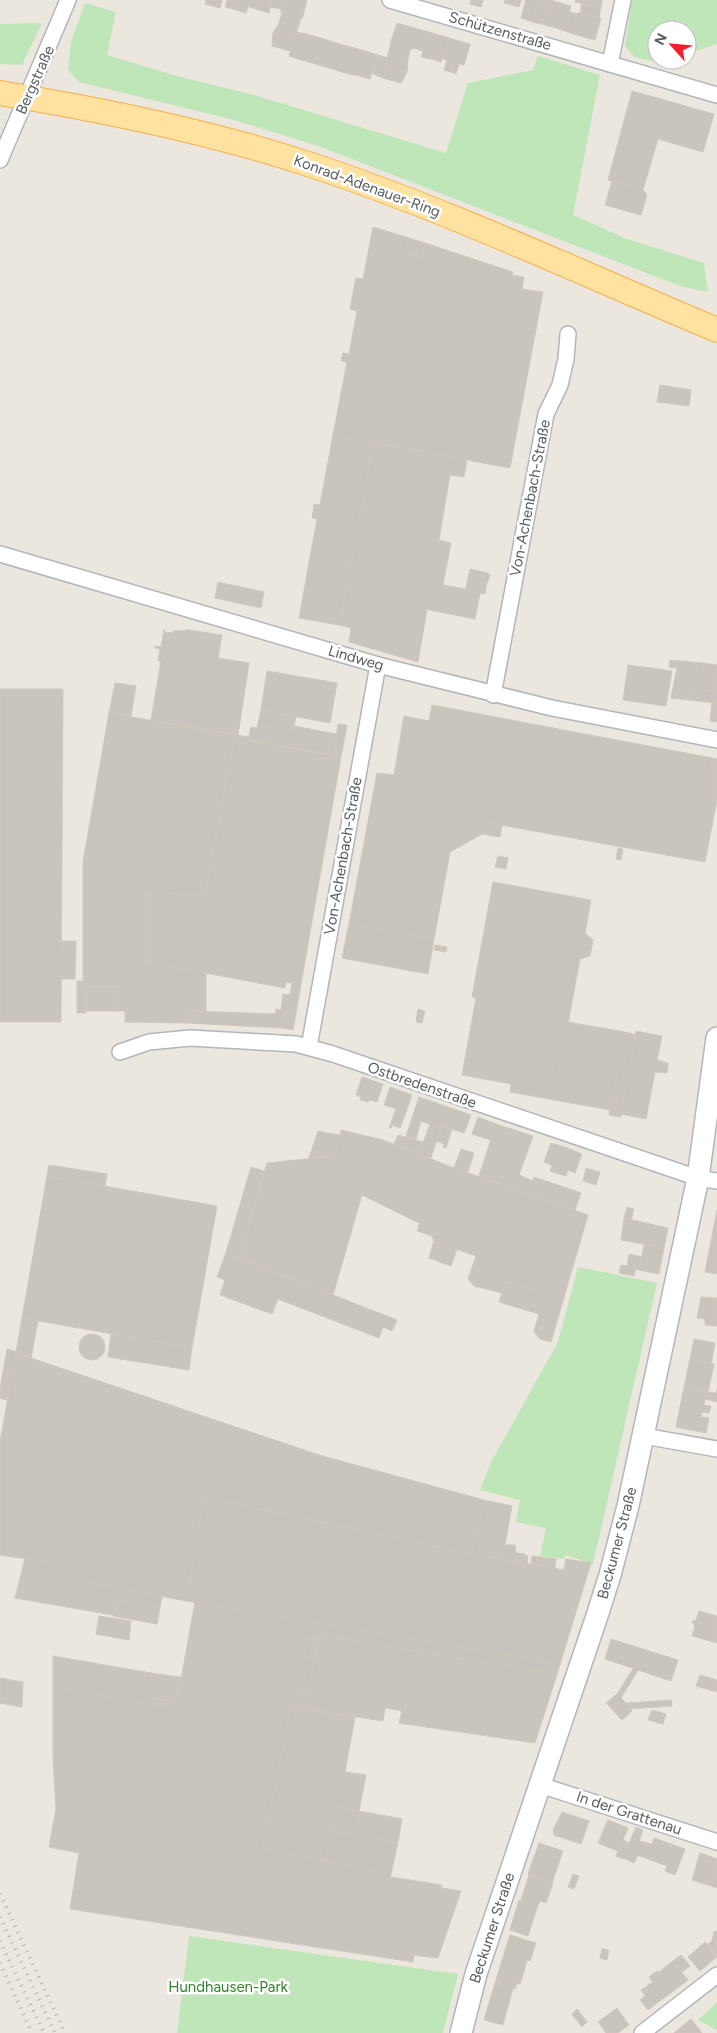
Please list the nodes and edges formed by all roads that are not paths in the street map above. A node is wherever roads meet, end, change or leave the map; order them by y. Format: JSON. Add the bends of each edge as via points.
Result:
{"nodes":[{"id":1,"x":68,"y":0,"type":"edge"},
{"id":2,"x":390,"y":0,"type":"edge"},
{"id":3,"x":623,"y":0,"type":"edge"},
{"id":4,"x":610,"y":64,"type":"junction"},
{"id":5,"x":0,"y":94,"type":"edge"},
{"id":6,"x":717,"y":95,"type":"edge"},
{"id":7,"x":27,"y":98,"type":"junction"},
{"id":8,"x":0,"y":160,"type":"edge"},
{"id":9,"x":717,"y":330,"type":"edge"},
{"id":10,"x":568,"y":334,"type":"dead end"},
{"id":11,"x":0,"y":554,"type":"edge"},
{"id":12,"x":378,"y":665,"type":"junction"},
{"id":13,"x":494,"y":695,"type":"junction"},
{"id":14,"x":717,"y":740,"type":"edge"},
{"id":15,"x":717,"y":1038,"type":"edge"},
{"id":16,"x":309,"y":1047,"type":"junction"},
{"id":17,"x":120,"y":1052,"type":"dead end"},
{"id":18,"x":707,"y":1180,"type":"edge"},
{"id":19,"x":644,"y":1436,"type":"junction"},
{"id":20,"x":717,"y":1449,"type":"edge"},
{"id":21,"x":540,"y":1785,"type":"junction"},
{"id":22,"x":717,"y":1842,"type":"edge"},
{"id":23,"x":717,"y":1975,"type":"edge"},
{"id":24,"x":461,"y":2033,"type":"edge"},
{"id":25,"x":642,"y":2033,"type":"edge"}],
"edges":[{"from":1,"to":7,"type":"street","name":"Bergstraße"},
{"from":2,"to":4,"type":"street","name":"Schützenstraße"},
{"from":3,"to":4,"type":"street"},
{"from":4,"to":6,"type":"street","name":"Schützenstraße"},
{"from":5,"to":7,"type":"main road","name":"Konrad-Adenauer-Ring"},
{"from":7,"to":8,"type":"street","name":"Bergstraße"},
{"from":7,"to":9,"type":"main road","name":"Konrad-Adenauer-Ring","via":[[192,131],[307,163],[476,226]]},
{"from":10,"to":13,"type":"street","name":"Von-Achenbach-Straße","via":[[560,385],[546,414]]},
{"from":11,"to":12,"type":"street","name":"Lindweg"},
{"from":12,"to":13,"type":"street","name":"Lindweg"},
{"from":12,"to":16,"type":"street","name":"Von-Achenbach-Straße"},
{"from":13,"to":14,"type":"street","name":"Lindweg"},
{"from":15,"to":18,"type":"street","name":"Beckumer Straße"},
{"from":16,"to":17,"type":"street","name":"Ostbredenstraße","via":[[184,1038],[148,1042]]},
{"from":16,"to":18,"type":"street","name":"Ostbredenstraße"},
{"from":18,"to":19,"type":"street","name":"Beckumer Straße"},
{"from":19,"to":20,"type":"street"},
{"from":19,"to":21,"type":"street","name":"Beckumer Straße","via":[[610,1576]]},
{"from":21,"to":22,"type":"street","name":"In der Grattenau"},
{"from":21,"to":24,"type":"street","name":"Beckumer Straße","via":[[476,1974]]},
{"from":23,"to":25,"type":"street"}]}
